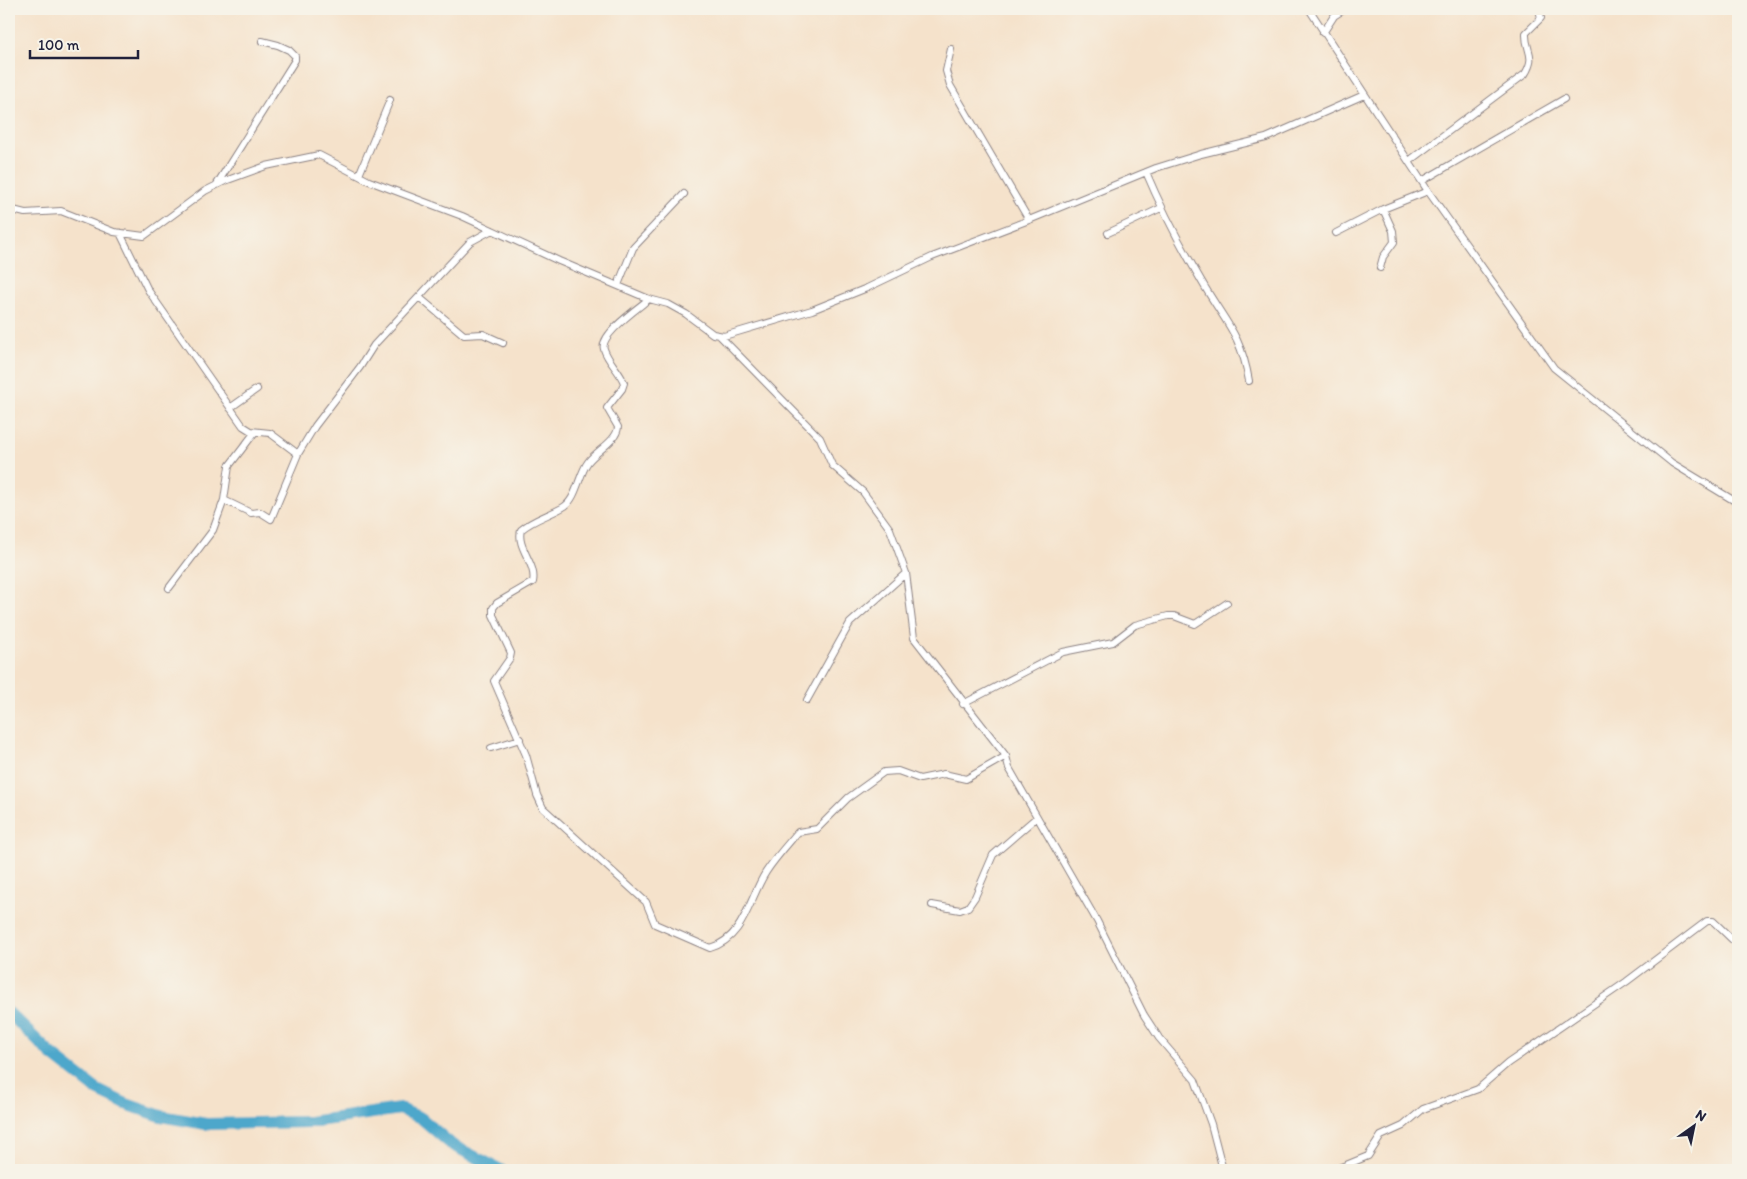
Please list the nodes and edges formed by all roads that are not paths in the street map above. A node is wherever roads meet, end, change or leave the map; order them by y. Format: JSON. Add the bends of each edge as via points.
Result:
{"nodes":[{"id":1,"x":1309,"y":9,"type":"edge"},
{"id":2,"x":1345,"y":9,"type":"edge"},
{"id":3,"x":1539,"y":9,"type":"edge"},
{"id":4,"x":1323,"y":33,"type":"junction"},
{"id":5,"x":262,"y":41,"type":"dead end"},
{"id":6,"x":951,"y":49,"type":"dead end"},
{"id":7,"x":1364,"y":96,"type":"junction"},
{"id":8,"x":1564,"y":99,"type":"dead end"},
{"id":9,"x":390,"y":100,"type":"dead end"},
{"id":10,"x":1409,"y":161,"type":"junction"},
{"id":11,"x":1146,"y":172,"type":"junction"},
{"id":12,"x":359,"y":175,"type":"junction"},
{"id":13,"x":1422,"y":181,"type":"junction"},
{"id":14,"x":216,"y":185,"type":"junction"},
{"id":15,"x":1428,"y":191,"type":"junction"},
{"id":16,"x":684,"y":194,"type":"dead end"},
{"id":17,"x":1161,"y":208,"type":"junction"},
{"id":18,"x":1383,"y":209,"type":"junction"},
{"id":19,"x":9,"y":210,"type":"edge"},
{"id":20,"x":1030,"y":220,"type":"junction"},
{"id":21,"x":492,"y":230,"type":"junction"},
{"id":22,"x":120,"y":233,"type":"junction"},
{"id":23,"x":1108,"y":233,"type":"dead end"},
{"id":24,"x":1336,"y":233,"type":"dead end"},
{"id":25,"x":1380,"y":268,"type":"dead end"},
{"id":26,"x":618,"y":285,"type":"junction"},
{"id":27,"x":420,"y":298,"type":"junction"},
{"id":28,"x":649,"y":299,"type":"junction"},
{"id":29,"x":720,"y":336,"type":"junction"},
{"id":30,"x":503,"y":343,"type":"dead end"},
{"id":31,"x":1249,"y":381,"type":"dead end"},
{"id":32,"x":257,"y":389,"type":"dead end"},
{"id":33,"x":230,"y":408,"type":"junction"},
{"id":34,"x":255,"y":432,"type":"junction"},
{"id":35,"x":298,"y":454,"type":"junction"},
{"id":36,"x":224,"y":500,"type":"junction"},
{"id":37,"x":1738,"y":503,"type":"edge"},
{"id":38,"x":906,"y":573,"type":"junction"},
{"id":39,"x":169,"y":588,"type":"dead end"},
{"id":40,"x":1227,"y":602,"type":"dead end"},
{"id":41,"x":807,"y":700,"type":"dead end"},
{"id":42,"x":964,"y":704,"type":"junction"},
{"id":43,"x":520,"y":739,"type":"junction"},
{"id":44,"x":491,"y":748,"type":"dead end"},
{"id":45,"x":1006,"y":756,"type":"junction"},
{"id":46,"x":1037,"y":817,"type":"junction"},
{"id":47,"x":932,"y":905,"type":"dead end"},
{"id":48,"x":1738,"y":945,"type":"edge"},
{"id":49,"x":1223,"y":1170,"type":"edge"},
{"id":50,"x":1334,"y":1170,"type":"edge"}],
"edges":[{"from":1,"to":4,"type":"street"},
{"from":2,"to":4,"type":"street","via":[[1334,16]]},
{"from":3,"to":10,"type":"street","via":[[1541,18],[1526,33],[1532,57],[1525,74]]},
{"from":4,"to":7,"type":"street"},
{"from":5,"to":14,"type":"street","via":[[289,50],[295,60]]},
{"from":6,"to":20,"type":"street","via":[[946,71],[950,85]]},
{"from":7,"to":10,"type":"street"},
{"from":7,"to":11,"type":"street","via":[[1266,138]]},
{"from":8,"to":13,"type":"street"},
{"from":9,"to":12,"type":"street"},
{"from":10,"to":13,"type":"street"},
{"from":11,"to":17,"type":"street"},
{"from":11,"to":20,"type":"street"},
{"from":12,"to":14,"type":"street","via":[[326,158],[312,155],[266,166]]},
{"from":12,"to":21,"type":"street"},
{"from":13,"to":15,"type":"street"},
{"from":14,"to":22,"type":"street","via":[[146,235]]},
{"from":15,"to":18,"type":"street"},
{"from":15,"to":37,"type":"street","via":[[1559,374],[1672,463]]},
{"from":16,"to":26,"type":"street","via":[[633,248]]},
{"from":17,"to":23,"type":"street"},
{"from":17,"to":31,"type":"street","via":[[1202,282],[1236,334]]},
{"from":18,"to":24,"type":"street"},
{"from":18,"to":25,"type":"street","via":[[1393,231],[1394,242],[1383,257]]},
{"from":19,"to":22,"type":"street","via":[[25,213],[61,211]]},
{"from":20,"to":29,"type":"street","via":[[932,257],[812,310]]},
{"from":21,"to":26,"type":"street"},
{"from":21,"to":27,"type":"street","via":[[470,242]]},
{"from":22,"to":33,"type":"street","via":[[148,290]]},
{"from":26,"to":28,"type":"street"},
{"from":27,"to":30,"type":"street","via":[[464,335],[483,334]]},
{"from":27,"to":35,"type":"street","via":[[374,345],[314,426]]},
{"from":28,"to":29,"type":"street","via":[[675,308]]},
{"from":28,"to":43,"type":"street","via":[[612,330],[604,343],[604,350],[624,383],[607,408],[618,427],[617,434],[586,465],[568,504],[520,530],[533,582],[493,608],[493,615],[511,653],[494,681]]},
{"from":29,"to":38,"type":"street","via":[[820,438],[832,465],[864,492],[890,529]]},
{"from":32,"to":33,"type":"street"},
{"from":33,"to":34,"type":"street","via":[[243,426]]},
{"from":34,"to":35,"type":"street","via":[[270,433]]},
{"from":34,"to":36,"type":"street","via":[[229,466]]},
{"from":35,"to":36,"type":"street","via":[[271,519]]},
{"from":36,"to":39,"type":"street","via":[[213,530]]},
{"from":38,"to":41,"type":"street","via":[[850,623]]},
{"from":38,"to":42,"type":"street","via":[[914,638]]},
{"from":40,"to":42,"type":"street","via":[[1195,624],[1168,616],[1135,625],[1113,642],[1063,652]]},
{"from":42,"to":45,"type":"street"},
{"from":43,"to":44,"type":"street"},
{"from":43,"to":45,"type":"street","via":[[538,799],[546,812],[646,902],[655,924],[710,948],[727,939],[740,925],[765,873],[798,832],[817,829],[848,798],[876,777],[891,771],[920,779],[944,774],[966,779]]},
{"from":45,"to":46,"type":"street","via":[[1009,768]]},
{"from":46,"to":47,"type":"street","via":[[993,855],[968,907],[960,910]]},
{"from":46,"to":49,"type":"street","via":[[1097,921],[1147,1020],[1195,1080]]},
{"from":48,"to":50,"type":"street","via":[[1713,921],[1707,921],[1626,982],[1508,1063],[1478,1089],[1423,1109],[1403,1126],[1379,1137],[1368,1156]]}]}
